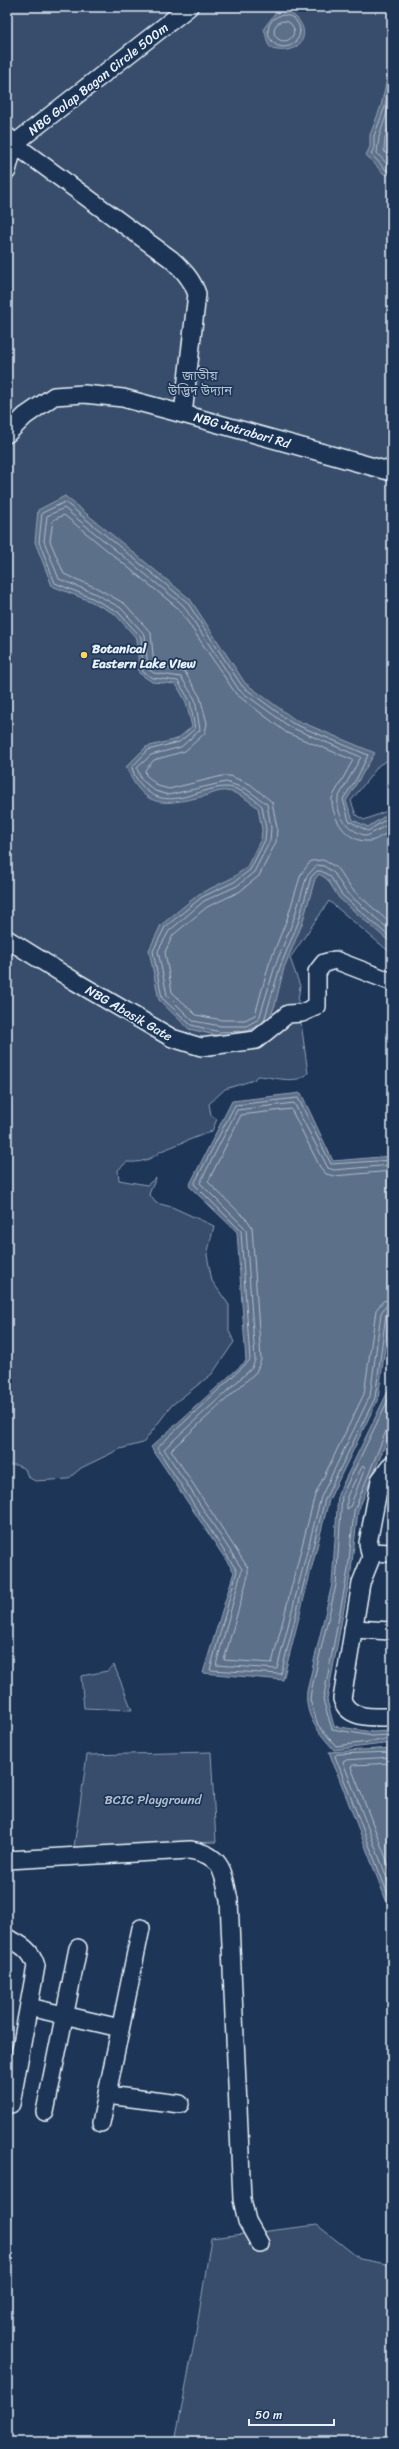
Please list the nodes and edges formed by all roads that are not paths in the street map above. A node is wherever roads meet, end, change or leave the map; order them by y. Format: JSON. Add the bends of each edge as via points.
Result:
{"nodes":[{"id":1,"x":189,"y":7,"type":"edge"},
{"id":2,"x":11,"y":140,"type":"edge"},
{"id":3,"x":7,"y":171,"type":"edge"},
{"id":4,"x":183,"y":414,"type":"junction"},
{"id":5,"x":7,"y":434,"type":"edge"},
{"id":6,"x":392,"y":472,"type":"edge"},
{"id":7,"x":7,"y":938,"type":"edge"},
{"id":8,"x":392,"y":982,"type":"edge"},
{"id":9,"x":391,"y":1466,"type":"edge"},
{"id":10,"x":370,"y":1552,"type":"junction"},
{"id":11,"x":392,"y":1553,"type":"edge"},
{"id":12,"x":353,"y":1629,"type":"junction"},
{"id":13,"x":392,"y":1631,"type":"edge"},
{"id":14,"x":392,"y":1716,"type":"edge"},
{"id":15,"x":7,"y":1860,"type":"edge"},
{"id":16,"x":141,"y":1928,"type":"dead end"},
{"id":17,"x":7,"y":1938,"type":"edge"},
{"id":18,"x":78,"y":1948,"type":"dead end"},
{"id":19,"x":29,"y":2007,"type":"junction"},
{"id":20,"x":64,"y":2014,"type":"junction"},
{"id":21,"x":120,"y":2028,"type":"junction"},
{"id":22,"x":107,"y":2095,"type":"junction"},
{"id":23,"x":11,"y":2104,"type":"dead end"},
{"id":24,"x":180,"y":2104,"type":"dead end"},
{"id":25,"x":45,"y":2112,"type":"dead end"},
{"id":26,"x":101,"y":2123,"type":"dead end"},
{"id":27,"x":260,"y":2244,"type":"dead end"}],
"edges":[{"from":1,"to":2,"type":"street","name":"NBG Golap Bagan Circle 500m"},
{"from":2,"to":3,"type":"street"},
{"from":2,"to":4,"type":"street","name":"NBG Jatrabari Rd","via":[[171,259],[194,285],[197,294]]},
{"from":4,"to":5,"type":"street","via":[[123,398],[84,394],[54,396],[25,416]]},
{"from":4,"to":6,"type":"street","name":"NBG Jatrabari Rd"},
{"from":7,"to":8,"type":"street","name":"NBG Abasik Gate","via":[[172,1038],[201,1047],[256,1040],[288,1014],[302,1013],[317,1006],[317,972],[324,963],[335,960]]},
{"from":9,"to":10,"type":"street","via":[[380,1480],[368,1543]]},
{"from":10,"to":11,"type":"street"},
{"from":10,"to":12,"type":"street","via":[[371,1558],[361,1583]]},
{"from":12,"to":13,"type":"street"},
{"from":12,"to":14,"type":"street","via":[[343,1688],[345,1707],[353,1714]]},
{"from":15,"to":27,"type":"street","via":[[176,1850],[204,1852],[216,1860],[224,1876],[229,1900],[242,2199],[247,2221]]},
{"from":16,"to":21,"type":"street"},
{"from":17,"to":19,"type":"street","via":[[24,1947],[33,1956],[36,1966]]},
{"from":18,"to":20,"type":"street"},
{"from":19,"to":20,"type":"street"},
{"from":19,"to":23,"type":"street"},
{"from":20,"to":21,"type":"street"},
{"from":20,"to":25,"type":"street"},
{"from":21,"to":22,"type":"street"},
{"from":22,"to":24,"type":"street"},
{"from":22,"to":26,"type":"street"}]}
